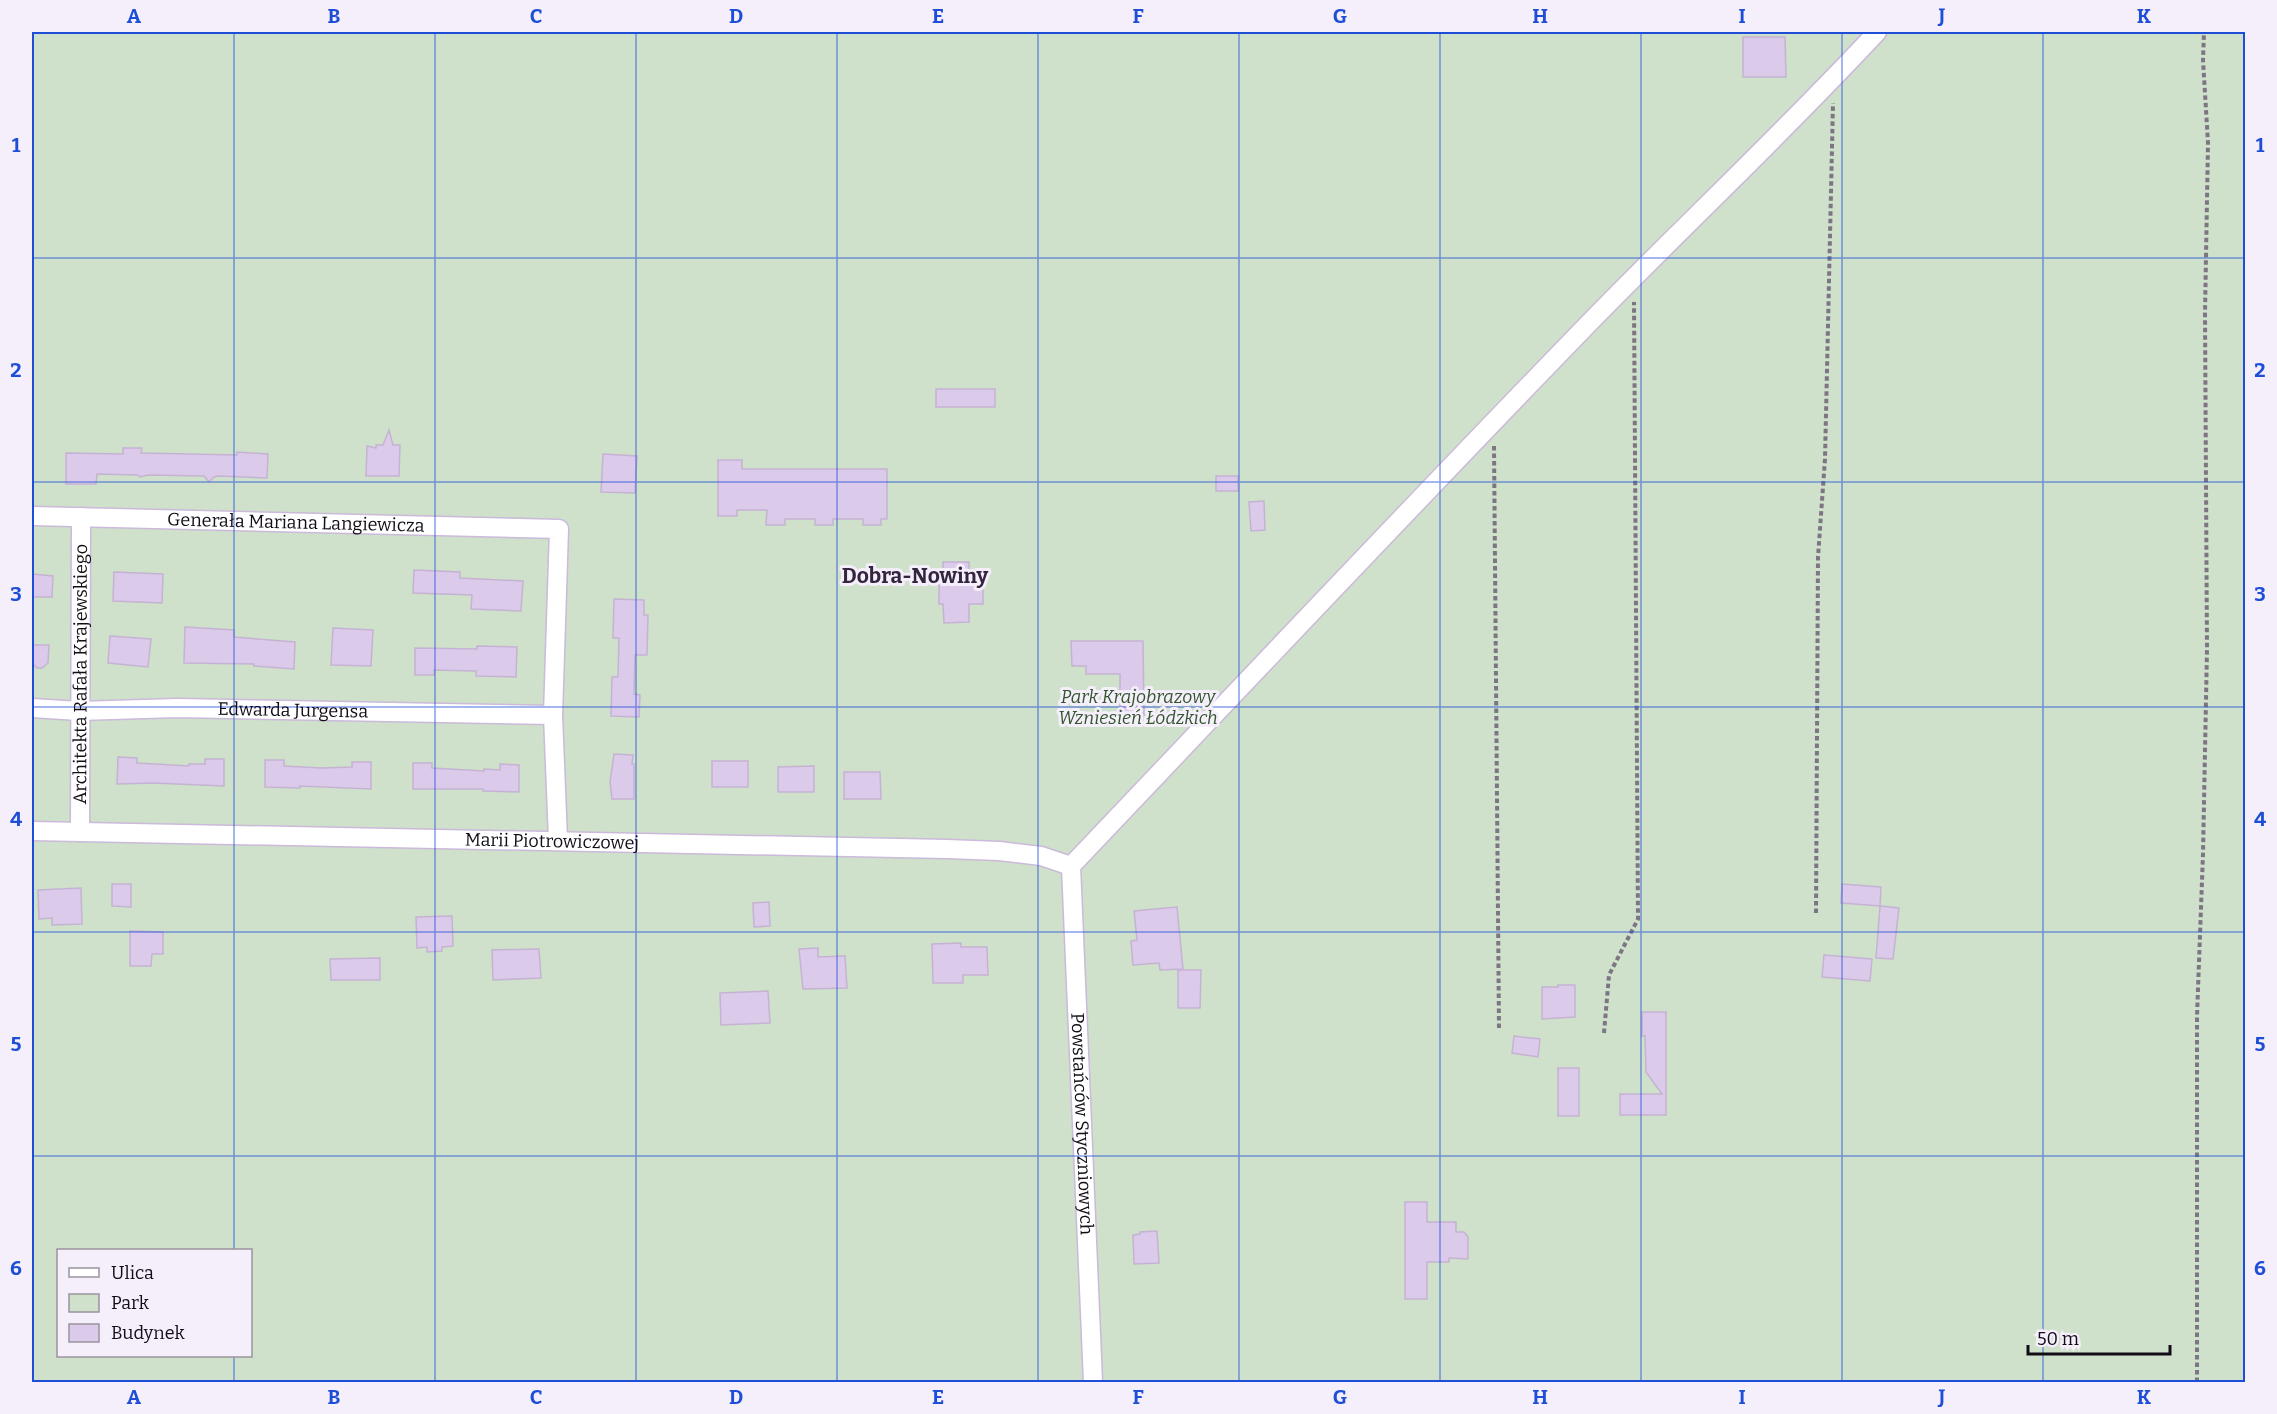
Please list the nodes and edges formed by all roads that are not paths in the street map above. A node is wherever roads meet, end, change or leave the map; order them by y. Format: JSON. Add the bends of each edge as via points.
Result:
{"nodes":[{"id":1,"x":1877,"y":32,"type":"edge"},
{"id":2,"x":32,"y":516,"type":"edge"},
{"id":3,"x":81,"y":518,"type":"junction"},
{"id":4,"x":32,"y":708,"type":"edge"},
{"id":5,"x":79,"y":711,"type":"junction"},
{"id":6,"x":553,"y":715,"type":"junction"},
{"id":7,"x":32,"y":831,"type":"edge"},
{"id":8,"x":80,"y":832,"type":"junction"},
{"id":9,"x":558,"y":840,"type":"junction"},
{"id":10,"x":1071,"y":867,"type":"junction"},
{"id":11,"x":1093,"y":1383,"type":"edge"}],
"edges":[{"from":1,"to":10,"type":"street","via":[[1494,422]]},
{"from":2,"to":3,"type":"street","name":"Generała Mariana Langiewicza"},
{"from":3,"to":5,"type":"street","name":"Architekta Rafała Krajewskiego"},
{"from":3,"to":6,"type":"street","name":"Generała Mariana Langiewicza","via":[[559,529]]},
{"from":4,"to":5,"type":"street","name":"Edwarda Jurgensa"},
{"from":5,"to":6,"type":"street","name":"Edwarda Jurgensa","via":[[177,708]]},
{"from":5,"to":8,"type":"street","name":"Architekta Rafała Krajewskiego"},
{"from":6,"to":9,"type":"street"},
{"from":7,"to":8,"type":"street","name":"Marii Piotrowiczowej"},
{"from":8,"to":9,"type":"street","name":"Marii Piotrowiczowej"},
{"from":9,"to":10,"type":"street","name":"Marii Piotrowiczowej","via":[[999,851],[1041,856]]},
{"from":10,"to":11,"type":"street","name":"Powstańców Styczniowych"}]}
